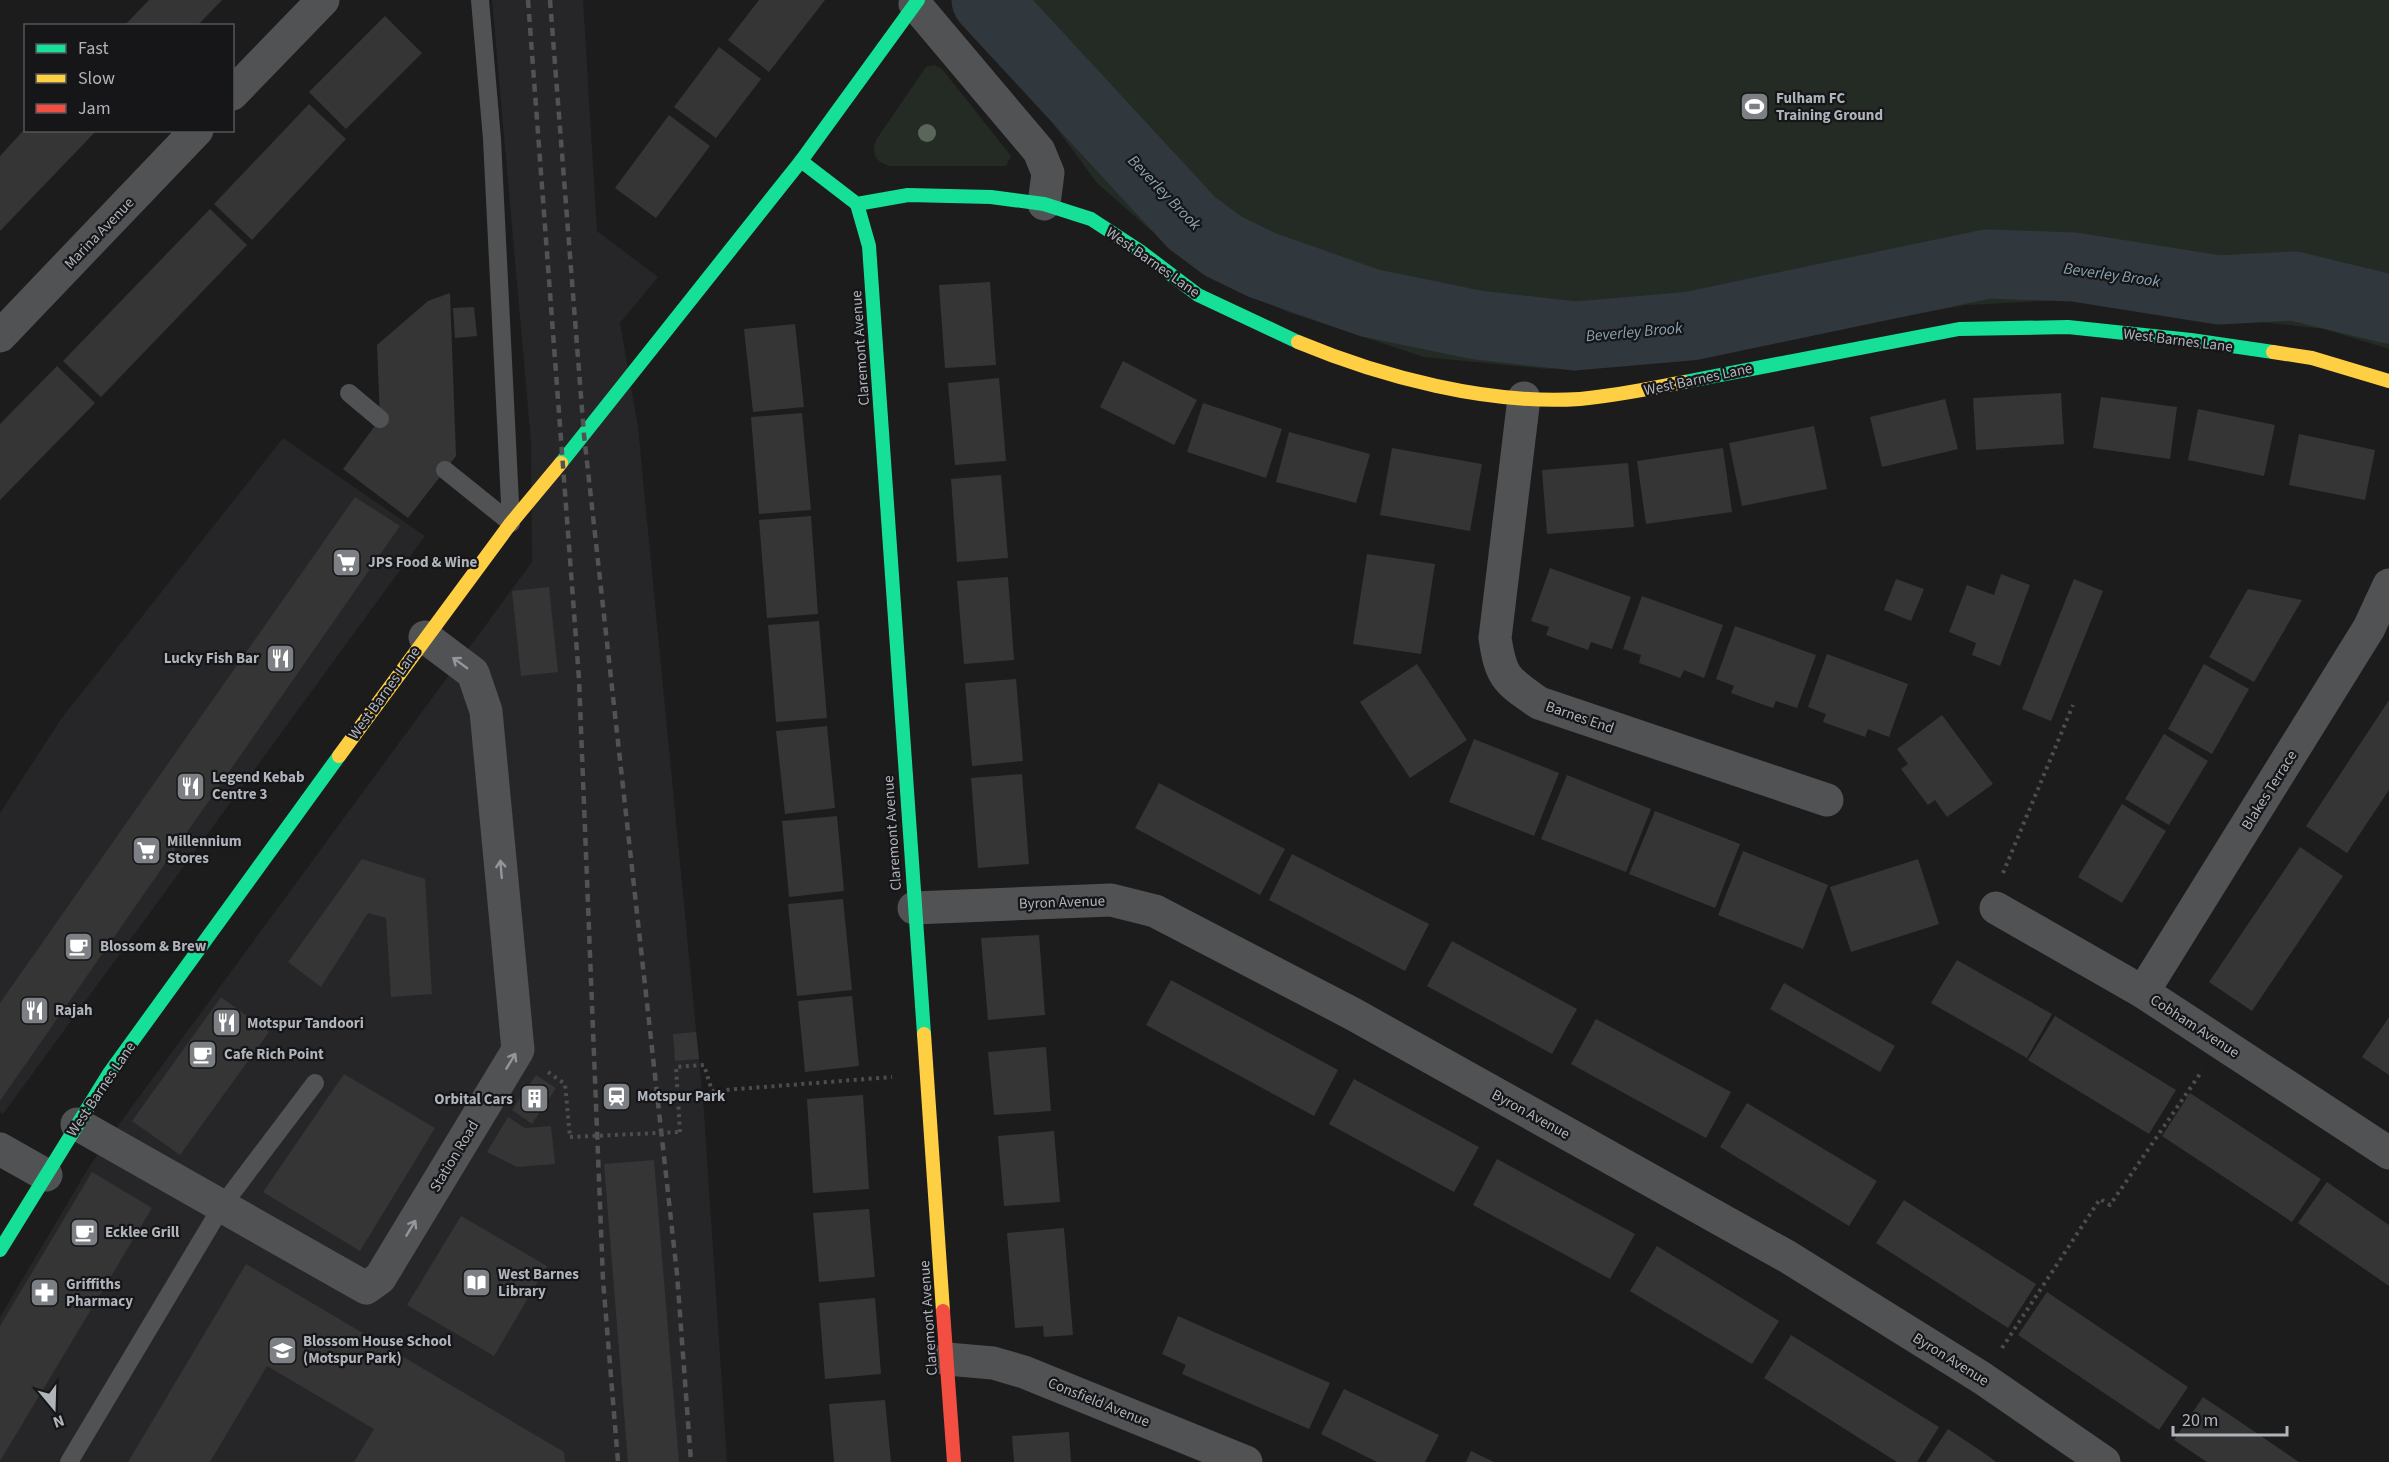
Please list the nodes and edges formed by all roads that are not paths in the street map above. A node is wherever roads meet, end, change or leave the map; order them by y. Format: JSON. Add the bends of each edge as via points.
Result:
{"nodes":[{"id":1,"x":323,"y":0,"type":"edge"},
{"id":2,"x":480,"y":0,"type":"edge"},
{"id":3,"x":916,"y":2,"type":"edge"},
{"id":4,"x":234,"y":92,"type":"edge"},
{"id":5,"x":195,"y":132,"type":"edge"},
{"id":6,"x":801,"y":161,"type":"junction"},
{"id":7,"x":856,"y":204,"type":"junction"},
{"id":8,"x":1044,"y":204,"type":"junction"},
{"id":9,"x":0,"y":336,"type":"edge"},
{"id":10,"x":2389,"y":381,"type":"edge"},
{"id":11,"x":348,"y":393,"type":"dead end"},
{"id":12,"x":1524,"y":398,"type":"junction"},
{"id":13,"x":380,"y":419,"type":"dead end"},
{"id":14,"x":445,"y":470,"type":"dead end"},
{"id":15,"x":511,"y":522,"type":"junction"},
{"id":16,"x":2389,"y":585,"type":"edge"},
{"id":17,"x":2379,"y":634,"type":"edge"},
{"id":18,"x":425,"y":637,"type":"junction"},
{"id":19,"x":1827,"y":800,"type":"dead end"},
{"id":20,"x":914,"y":908,"type":"junction"},
{"id":21,"x":1996,"y":908,"type":"road end"},
{"id":22,"x":2143,"y":992,"type":"junction"},
{"id":23,"x":315,"y":1083,"type":"dead end"},
{"id":24,"x":77,"y":1124,"type":"junction"},
{"id":25,"x":0,"y":1149,"type":"edge"},
{"id":26,"x":2389,"y":1153,"type":"edge"},
{"id":27,"x":46,"y":1175,"type":"junction"},
{"id":28,"x":222,"y":1206,"type":"junction"},
{"id":29,"x":0,"y":1250,"type":"edge"},
{"id":30,"x":947,"y":1359,"type":"junction"},
{"id":31,"x":69,"y":1462,"type":"edge"},
{"id":32,"x":954,"y":1462,"type":"edge"},
{"id":33,"x":1246,"y":1462,"type":"edge"},
{"id":34,"x":2104,"y":1462,"type":"edge"}],
"edges":[{"from":1,"to":4,"type":"street"},
{"from":2,"to":15,"type":"lane","via":[[492,139]]},
{"from":3,"to":6,"type":"street","name":"West Barnes Lane"},
{"from":3,"to":8,"type":"street","name":"West Barnes Lane","via":[[1039,151],[1048,173]]},
{"from":5,"to":9,"type":"street","name":"Marina Avenue"},
{"from":6,"to":7,"type":"street"},
{"from":6,"to":15,"type":"street","name":"West Barnes Lane"},
{"from":7,"to":8,"type":"street","name":"West Barnes Lane","via":[[909,195],[991,197]]},
{"from":7,"to":20,"type":"street","name":"Claremont Avenue","via":[[870,246]]},
{"from":8,"to":12,"type":"street","name":"West Barnes Lane","via":[[1091,219],[1198,295],[1346,362],[1447,388]]},
{"from":10,"to":12,"type":"street","name":"West Barnes Lane","via":[[2312,358],[2191,340],[2057,327],[1959,329],[1627,394],[1577,399]]},
{"from":11,"to":13,"type":"lane"},
{"from":12,"to":19,"type":"street","name":"Barnes End","via":[[1496,638],[1500,667],[1513,685],[1539,703]]},
{"from":14,"to":15,"type":"lane"},
{"from":15,"to":18,"type":"street","name":"West Barnes Lane"},
{"from":16,"to":17,"type":"street","name":"Blakes Terrace"},
{"from":17,"to":22,"type":"street","name":"Blakes Terrace"},
{"from":18,"to":24,"type":"street","name":"West Barnes Lane","via":[[110,1072]]},
{"from":28,"to":18,"type":"street","name":"Station Road","one_way":true,"via":[[366,1288],[380,1278],[518,1050],[486,711],[473,673]]},
{"from":20,"to":30,"type":"street","name":"Claremont Avenue"},
{"from":20,"to":34,"type":"street","name":"Byron Avenue","via":[[1111,900],[1155,910],[1353,1014],[1788,1257],[1982,1378]]},
{"from":21,"to":22,"type":"street","name":"Cobham Avenue"},
{"from":22,"to":26,"type":"street","name":"Cobham Avenue"},
{"from":23,"to":28,"type":"lane"},
{"from":24,"to":27,"type":"street","name":"West Barnes Lane"},
{"from":24,"to":28,"type":"street","name":"Station Road"},
{"from":25,"to":27,"type":"street"},
{"from":27,"to":29,"type":"street","name":"West Barnes Lane"},
{"from":28,"to":31,"type":"lane"},
{"from":30,"to":32,"type":"street","name":"Claremont Avenue"},
{"from":30,"to":33,"type":"street","name":"Consfield Avenue","via":[[993,1363],[1024,1372]]}]}
